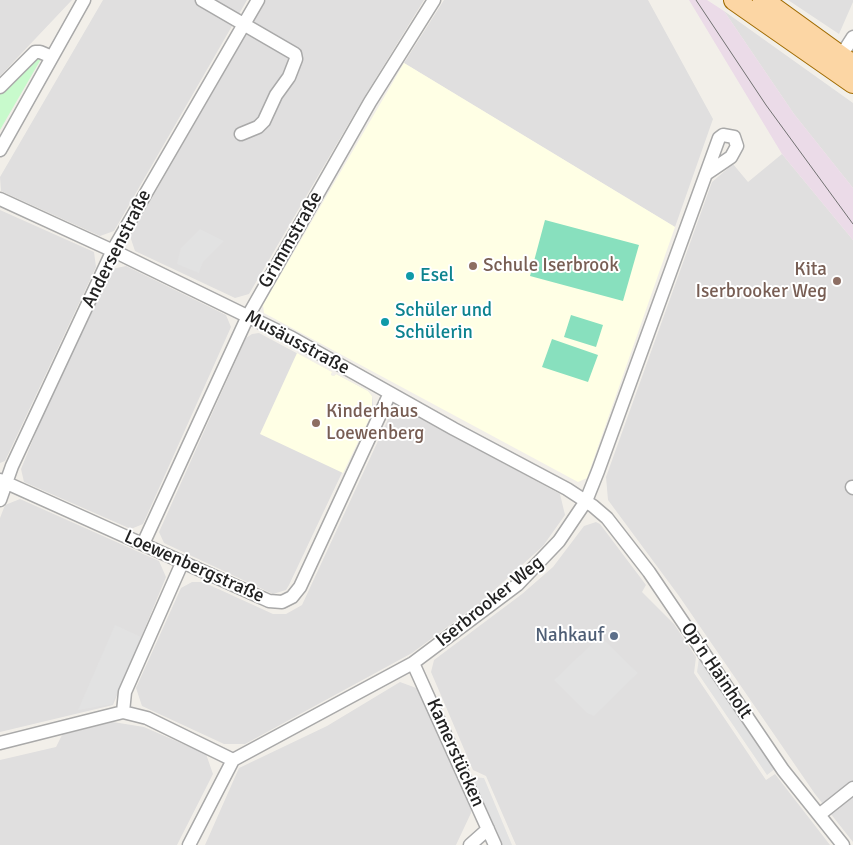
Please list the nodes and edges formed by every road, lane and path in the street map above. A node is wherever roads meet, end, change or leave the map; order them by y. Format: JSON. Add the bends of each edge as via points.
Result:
{"nodes":[{"id":1,"x":84,"y":0,"type":"edge"},
{"id":2,"x":202,"y":0,"type":"edge"},
{"id":3,"x":258,"y":0,"type":"edge"},
{"id":4,"x":434,"y":0,"type":"edge"},
{"id":5,"x":734,"y":0,"type":"edge"},
{"id":6,"x":763,"y":0,"type":"edge"},
{"id":7,"x":243,"y":23,"type":"junction"},
{"id":8,"x":853,"y":37,"type":"edge"},
{"id":9,"x":52,"y":57,"type":"junction"},
{"id":10,"x":842,"y":63,"type":"edge"},
{"id":11,"x":853,"y":83,"type":"edge"},
{"id":12,"x":0,"y":87,"type":"edge"},
{"id":13,"x":241,"y":134,"type":"dead end"},
{"id":14,"x":0,"y":150,"type":"edge"},
{"id":15,"x":706,"y":174,"type":"dead end"},
{"id":16,"x":0,"y":199,"type":"edge"},
{"id":17,"x":113,"y":250,"type":"junction"},
{"id":18,"x":248,"y":316,"type":"junction"},
{"id":19,"x":390,"y":393,"type":"junction"},
{"id":20,"x":3,"y":482,"type":"edge"},
{"id":21,"x":0,"y":500,"type":"edge"},
{"id":22,"x":586,"y":501,"type":"junction"},
{"id":23,"x":143,"y":544,"type":"junction"},
{"id":24,"x":182,"y":563,"type":"junction"},
{"id":25,"x":413,"y":663,"type":"junction"},
{"id":26,"x":122,"y":712,"type":"junction"},
{"id":27,"x":0,"y":742,"type":"edge"},
{"id":28,"x":233,"y":760,"type":"junction"},
{"id":29,"x":853,"y":788,"type":"edge"},
{"id":30,"x":819,"y":815,"type":"junction"},
{"id":31,"x":488,"y":829,"type":"junction"},
{"id":32,"x":189,"y":845,"type":"edge"},
{"id":33,"x":470,"y":845,"type":"edge"},
{"id":34,"x":495,"y":845,"type":"edge"},
{"id":35,"x":843,"y":845,"type":"edge"}],
"edges":[{"from":1,"to":9,"type":"street"},
{"from":2,"to":7,"type":"street"},
{"from":3,"to":7,"type":"street","name":"Andersenstraße"},
{"from":4,"to":18,"type":"street","name":"Grimmstraße","via":[[370,102]]},
{"from":5,"to":10,"type":"main road"},
{"from":6,"to":10,"type":"main road"},
{"from":7,"to":13,"type":"street","via":[[295,54],[296,59],[264,121]]},
{"from":7,"to":17,"type":"street","name":"Andersenstraße"},
{"from":8,"to":10,"type":"street"},
{"from":9,"to":12,"type":"street","via":[[35,52]]},
{"from":9,"to":14,"type":"street"},
{"from":10,"to":11,"type":"main road"},
{"from":15,"to":22,"type":"street","name":"Iserbrooker Weg"},
{"from":16,"to":17,"type":"street","name":"Musäusstraße"},
{"from":17,"to":18,"type":"street","name":"Musäusstraße"},
{"from":17,"to":20,"type":"street","name":"Andersenstraße"},
{"from":18,"to":19,"type":"street","name":"Musäusstraße"},
{"from":18,"to":23,"type":"street","name":"Grimmstraße"},
{"from":19,"to":22,"type":"street","name":"Musäusstraße"},
{"from":19,"to":24,"type":"street","name":"Loewenbergstraße","via":[[300,587],[292,597],[282,602],[268,601]]},
{"from":20,"to":21,"type":"street","name":"Andersenstraße"},
{"from":20,"to":23,"type":"street","name":"Loewenbergstraße"},
{"from":22,"to":25,"type":"street","name":"Iserbrooker Weg","via":[[559,541],[531,573]]},
{"from":22,"to":30,"type":"street","name":"Op'n Hainholt","via":[[608,518],[649,572],[775,758]]},
{"from":23,"to":24,"type":"street","name":"Loewenbergstraße"},
{"from":24,"to":26,"type":"street","via":[[125,692]]},
{"from":25,"to":28,"type":"street","name":"Iserbrooker Weg"},
{"from":25,"to":31,"type":"street","name":"Kamerstücken"},
{"from":26,"to":27,"type":"street"},
{"from":26,"to":28,"type":"street","via":[[147,718]]},
{"from":28,"to":32,"type":"street"},
{"from":29,"to":30,"type":"street"},
{"from":30,"to":35,"type":"street","name":"Op'n Hainholt"},
{"from":31,"to":33,"type":"street"},
{"from":31,"to":34,"type":"street","name":"Kamerstücken"}]}
